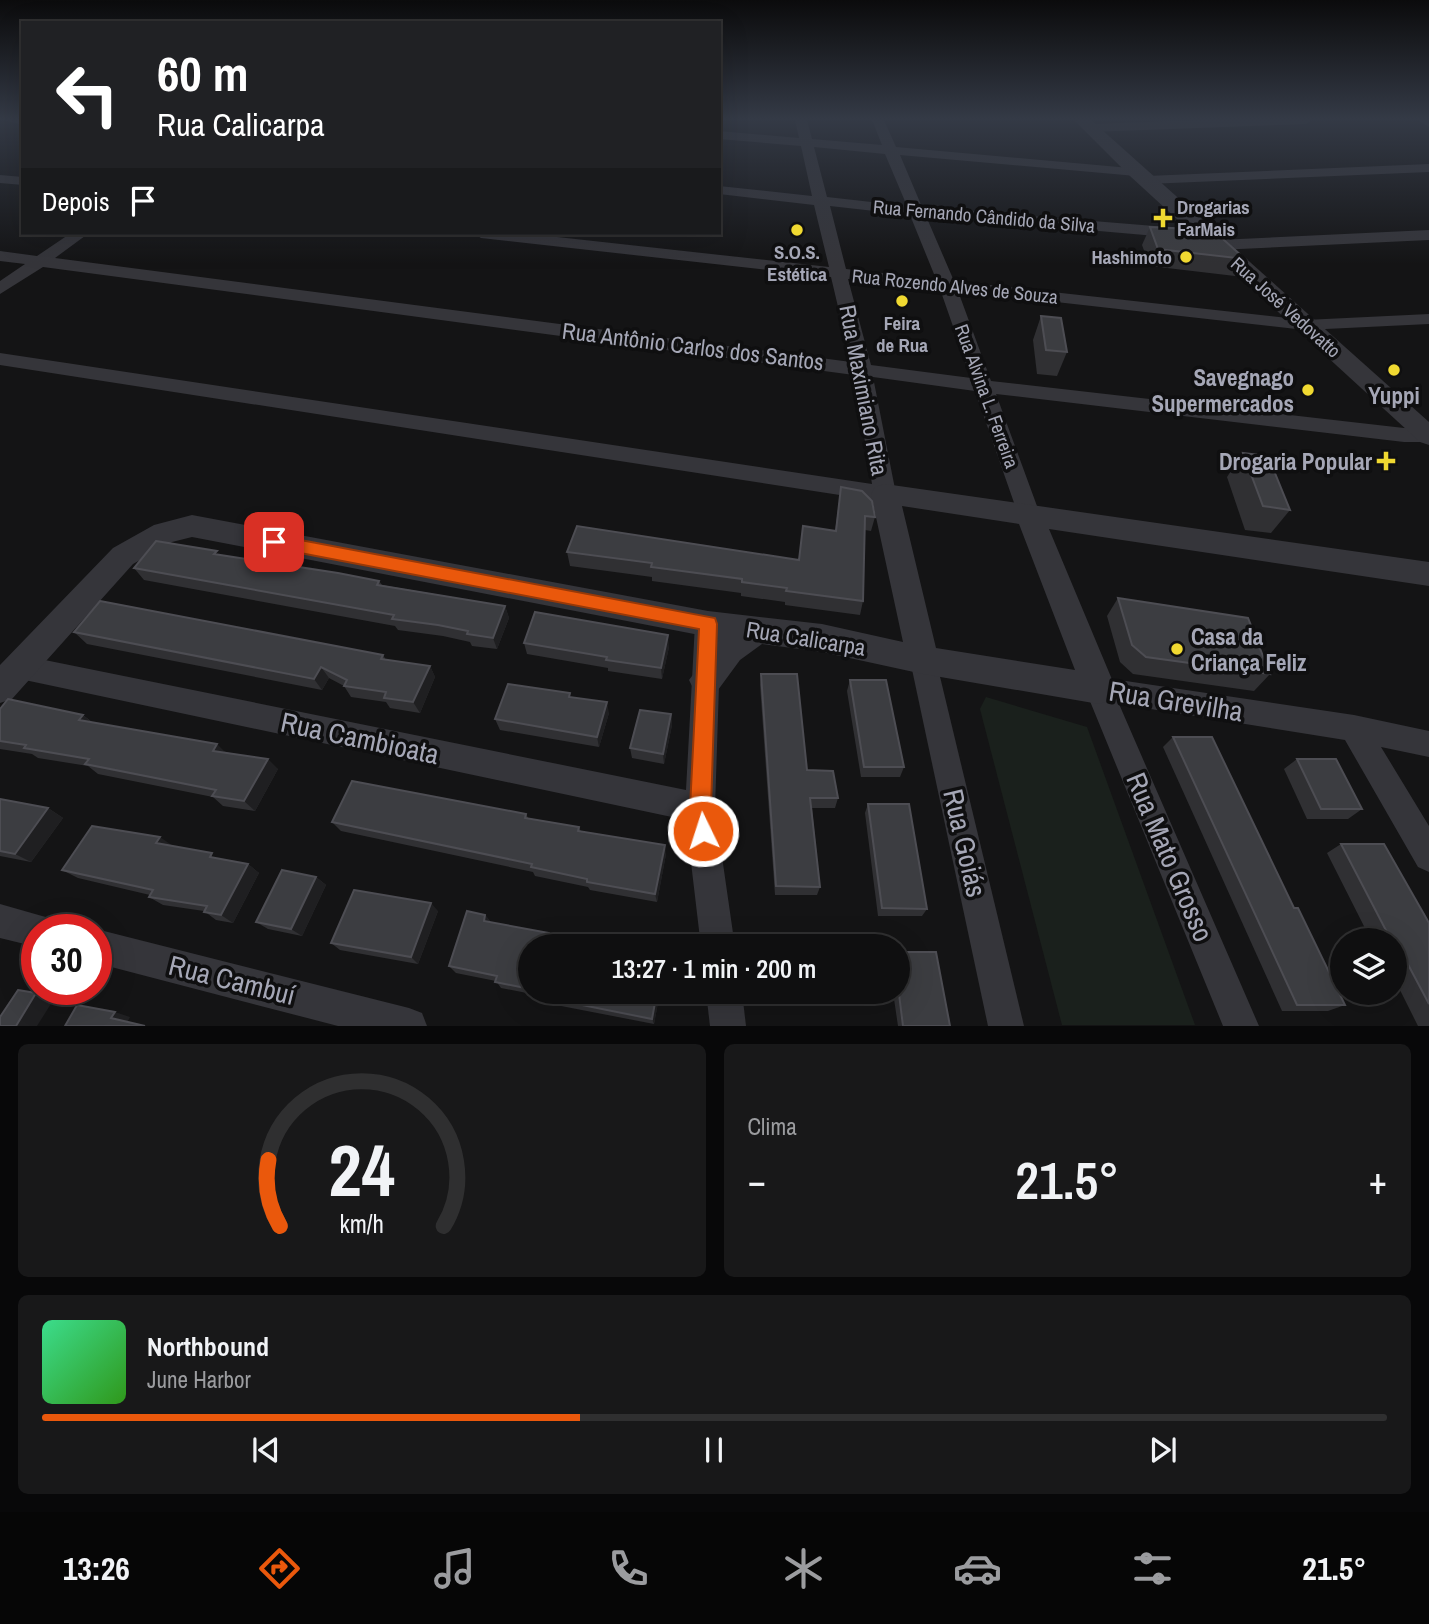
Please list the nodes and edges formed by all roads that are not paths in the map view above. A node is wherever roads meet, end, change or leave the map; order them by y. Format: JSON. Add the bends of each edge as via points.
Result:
{"nodes":[{"id":1,"x":812,"y":168,"type":"edge"},
{"id":2,"x":898,"y":168,"type":"edge"},
{"id":3,"x":1060,"y":168,"type":"edge"},
{"id":4,"x":1133,"y":168,"type":"edge"},
{"id":5,"x":1429,"y":168,"type":"edge"},
{"id":6,"x":1142,"y":176,"type":"junction"},
{"id":7,"x":0,"y":179,"type":"edge"},
{"id":8,"x":21,"y":181,"type":"edge"},
{"id":9,"x":721,"y":190,"type":"edge"},
{"id":10,"x":819,"y":200,"type":"junction"},
{"id":11,"x":915,"y":211,"type":"junction"},
{"id":12,"x":78,"y":235,"type":"edge"},
{"id":13,"x":499,"y":235,"type":"edge"},
{"id":14,"x":1429,"y":235,"type":"edge"},
{"id":15,"x":1212,"y":240,"type":"junction"},
{"id":16,"x":0,"y":256,"type":"edge"},
{"id":17,"x":40,"y":261,"type":"junction"},
{"id":18,"x":841,"y":273,"type":"junction"},
{"id":19,"x":947,"y":284,"type":"junction"},
{"id":20,"x":0,"y":289,"type":"edge"},
{"id":21,"x":1429,"y":319,"type":"edge"},
{"id":22,"x":1305,"y":325,"type":"junction"},
{"id":23,"x":0,"y":359,"type":"edge"},
{"id":24,"x":862,"y":368,"type":"junction"},
{"id":25,"x":984,"y":386,"type":"junction"},
{"id":26,"x":1429,"y":435,"type":"edge"},
{"id":27,"x":885,"y":494,"type":"junction"},
{"id":28,"x":1030,"y":517,"type":"junction"},
{"id":29,"x":1429,"y":574,"type":"edge"},
{"id":30,"x":708,"y":624,"type":"junction"},
{"id":31,"x":757,"y":630,"type":"junction"},
{"id":32,"x":923,"y":660,"type":"junction"},
{"id":33,"x":10,"y":677,"type":"edge"},
{"id":34,"x":706,"y":680,"type":"junction"},
{"id":35,"x":1099,"y":689,"type":"junction"},
{"id":36,"x":1354,"y":728,"type":"junction"},
{"id":37,"x":1429,"y":744,"type":"edge"},
{"id":38,"x":700,"y":808,"type":"junction"},
{"id":39,"x":1429,"y":856,"type":"edge"},
{"id":40,"x":0,"y":921,"type":"edge"},
{"id":41,"x":21,"y":926,"type":"edge"},
{"id":42,"x":716,"y":934,"type":"edge"},
{"id":43,"x":112,"y":950,"type":"edge"},
{"id":44,"x":725,"y":1004,"type":"edge"},
{"id":45,"x":409,"y":1026,"type":"edge"},
{"id":46,"x":728,"y":1026,"type":"edge"},
{"id":47,"x":1006,"y":1026,"type":"edge"},
{"id":48,"x":1241,"y":1026,"type":"edge"}],
"edges":[{"from":1,"to":10,"type":"street","name":"Rua Maximiano Rita"},
{"from":2,"to":11,"type":"street","name":"Rua Alvina L. Ferreira"},
{"from":3,"to":6,"type":"street"},
{"from":4,"to":6,"type":"street","name":"Rua José Vedovatto"},
{"from":5,"to":6,"type":"street"},
{"from":6,"to":15,"type":"street","name":"Rua José Vedovatto"},
{"from":7,"to":8,"type":"street"},
{"from":9,"to":10,"type":"street","name":"Rua Fernando Cândido da Silva"},
{"from":10,"to":11,"type":"street","name":"Rua Fernando Cândido da Silva"},
{"from":10,"to":18,"type":"street","name":"Rua Maximiano Rita"},
{"from":11,"to":15,"type":"street","name":"Rua Fernando Cândido da Silva"},
{"from":11,"to":19,"type":"street","name":"Rua Alvina L. Ferreira"},
{"from":12,"to":17,"type":"street"},
{"from":13,"to":18,"type":"street","name":"Rua Rozendo Alves de Souza"},
{"from":14,"to":15,"type":"street","name":"Rua Fernando Cândido da Silva"},
{"from":15,"to":22,"type":"street","name":"Rua José Vedovatto"},
{"from":16,"to":17,"type":"street","name":"Rua Antônio Carlos dos Santos"},
{"from":17,"to":20,"type":"street"},
{"from":17,"to":24,"type":"street","name":"Rua Antônio Carlos dos Santos"},
{"from":18,"to":19,"type":"street","name":"Rua Rozendo Alves de Souza"},
{"from":18,"to":24,"type":"street","name":"Rua Maximiano Rita"},
{"from":19,"to":22,"type":"street","name":"Rua Rozendo Alves de Souza"},
{"from":19,"to":25,"type":"street","name":"Rua Alvina L. Ferreira"},
{"from":21,"to":22,"type":"street","name":"Rua Rozendo Alves de Souza"},
{"from":22,"to":26,"type":"street","name":"Rua José Vedovatto"},
{"from":23,"to":27,"type":"street"},
{"from":24,"to":25,"type":"street","name":"Rua Antônio Carlos dos Santos"},
{"from":24,"to":27,"type":"street","name":"Rua Maximiano Rita"},
{"from":25,"to":26,"type":"street","name":"Rua Antônio Carlos dos Santos"},
{"from":25,"to":28,"type":"street","name":"Rua Alvina L. Ferreira"},
{"from":27,"to":28,"type":"street"},
{"from":27,"to":32,"type":"street","name":"Rua Maximiano Rita"},
{"from":28,"to":29,"type":"street"},
{"from":28,"to":35,"type":"street"},
{"from":30,"to":31,"type":"street","name":"Rua Calicarpa"},
{"from":30,"to":33,"type":"street","name":"Rua Calicarpa","via":[[192,526],[164,533],[123,556]]},
{"from":30,"to":34,"type":"street"},
{"from":31,"to":32,"type":"street","name":"Rua Calicarpa","via":[[822,638]]},
{"from":31,"to":34,"type":"street","via":[[729,650]]},
{"from":32,"to":35,"type":"street","name":"Rua Grevilha"},
{"from":32,"to":47,"type":"street","name":"Rua Goiás"},
{"from":33,"to":38,"type":"street","name":"Rua Cambioata"},
{"from":34,"to":38,"type":"street"},
{"from":35,"to":36,"type":"street","name":"Rua Grevilha"},
{"from":35,"to":48,"type":"street","name":"Rua Mato Grosso"},
{"from":36,"to":37,"type":"street","name":"Rua Grevilha"},
{"from":36,"to":39,"type":"street"},
{"from":38,"to":42,"type":"street"},
{"from":40,"to":41,"type":"street"},
{"from":43,"to":45,"type":"street","name":"Rua Cambuí"},
{"from":44,"to":46,"type":"street"}]}
